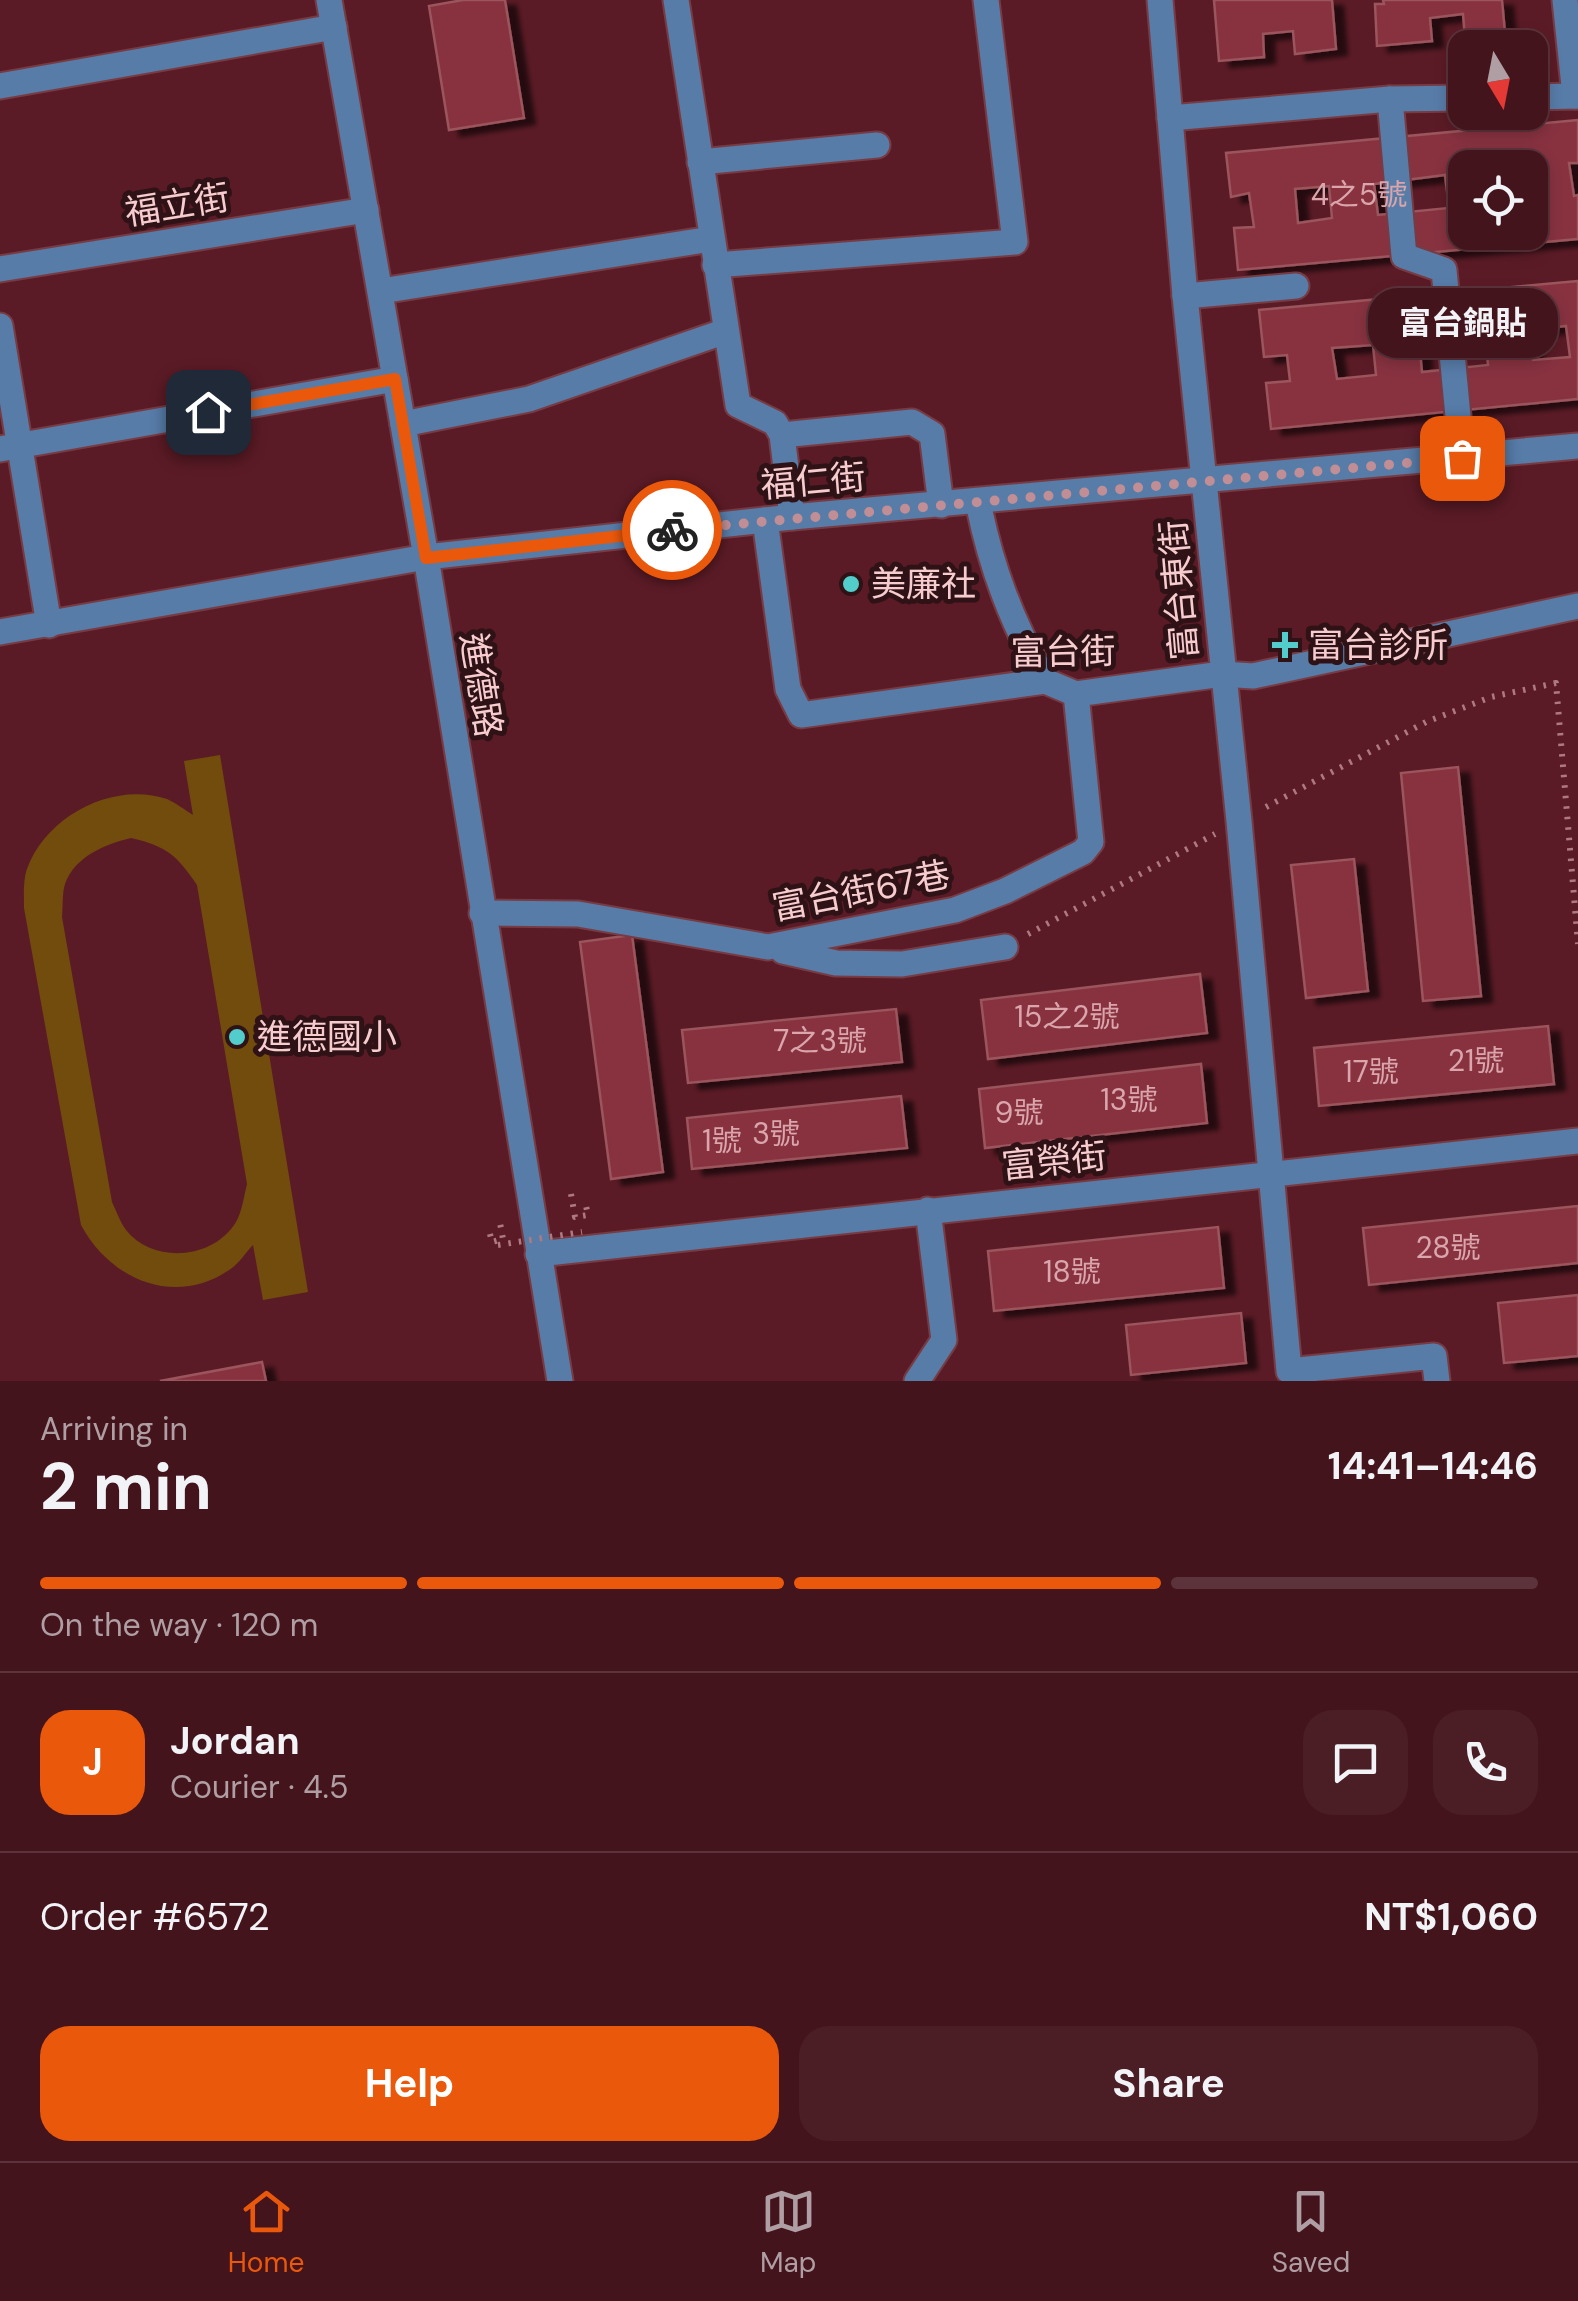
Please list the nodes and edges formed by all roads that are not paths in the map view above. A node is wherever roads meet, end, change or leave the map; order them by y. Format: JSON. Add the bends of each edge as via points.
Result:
{"nodes":[{"id":1,"x":329,"y":0,"type":"edge"},
{"id":2,"x":676,"y":0,"type":"edge"},
{"id":3,"x":986,"y":0,"type":"edge"},
{"id":4,"x":1160,"y":0,"type":"edge"},
{"id":5,"x":1566,"y":0,"type":"edge"},
{"id":6,"x":334,"y":27,"type":"junction"},
{"id":7,"x":0,"y":86,"type":"edge"},
{"id":8,"x":1576,"y":96,"type":"edge"},
{"id":9,"x":1548,"y":97,"type":"edge"},
{"id":10,"x":1448,"y":98,"type":"edge"},
{"id":11,"x":1390,"y":99,"type":"junction"},
{"id":12,"x":1170,"y":118,"type":"junction"},
{"id":13,"x":878,"y":145,"type":"dead end"},
{"id":14,"x":700,"y":162,"type":"junction"},
{"id":15,"x":366,"y":210,"type":"junction"},
{"id":16,"x":711,"y":239,"type":"junction"},
{"id":17,"x":715,"y":265,"type":"junction"},
{"id":18,"x":0,"y":269,"type":"edge"},
{"id":19,"x":1296,"y":286,"type":"dead end"},
{"id":20,"x":380,"y":291,"type":"junction"},
{"id":21,"x":1186,"y":296,"type":"junction"},
{"id":22,"x":0,"y":326,"type":"edge"},
{"id":23,"x":726,"y":331,"type":"junction"},
{"id":24,"x":395,"y":379,"type":"junction"},
{"id":25,"x":403,"y":424,"type":"junction"},
{"id":26,"x":782,"y":434,"type":"junction"},
{"id":27,"x":1578,"y":446,"type":"edge"},
{"id":28,"x":10,"y":447,"type":"edge"},
{"id":29,"x":1462,"y":458,"type":"junction"},
{"id":30,"x":1204,"y":482,"type":"junction"},
{"id":31,"x":978,"y":502,"type":"junction"},
{"id":32,"x":941,"y":505,"type":"junction"},
{"id":33,"x":792,"y":517,"type":"junction"},
{"id":34,"x":765,"y":520,"type":"junction"},
{"id":35,"x":426,"y":558,"type":"junction"},
{"id":36,"x":1578,"y":606,"type":"edge"},
{"id":37,"x":48,"y":624,"type":"junction"},
{"id":38,"x":0,"y":632,"type":"edge"},
{"id":39,"x":1222,"y":674,"type":"junction"},
{"id":40,"x":1045,"y":681,"type":"junction"},
{"id":41,"x":1076,"y":694,"type":"junction"},
{"id":42,"x":482,"y":914,"type":"junction"},
{"id":43,"x":768,"y":947,"type":"junction"},
{"id":44,"x":1005,"y":947,"type":"road end"},
{"id":45,"x":1578,"y":1142,"type":"edge"},
{"id":46,"x":1269,"y":1173,"type":"junction"},
{"id":47,"x":928,"y":1210,"type":"junction"},
{"id":48,"x":538,"y":1254,"type":"junction"},
{"id":49,"x":920,"y":1379,"type":"edge"},
{"id":50,"x":560,"y":1381,"type":"edge"},
{"id":51,"x":1437,"y":1381,"type":"edge"}],
"edges":[{"from":1,"to":6,"type":"street","name":"進德路"},
{"from":2,"to":14,"type":"street"},
{"from":3,"to":17,"type":"street","via":[[1015,242]]},
{"from":4,"to":12,"type":"street","name":"富台東街"},
{"from":5,"to":8,"type":"street"},
{"from":6,"to":7,"type":"street"},
{"from":6,"to":15,"type":"street","name":"進德路"},
{"from":8,"to":9,"type":"street"},
{"from":10,"to":11,"type":"street"},
{"from":11,"to":12,"type":"street"},
{"from":11,"to":29,"type":"street","via":[[1404,256],[1444,270]]},
{"from":12,"to":21,"type":"street","name":"富台東街"},
{"from":13,"to":14,"type":"street"},
{"from":14,"to":16,"type":"street"},
{"from":15,"to":18,"type":"street","name":"福立街"},
{"from":15,"to":20,"type":"street","name":"進德路"},
{"from":16,"to":17,"type":"street"},
{"from":16,"to":20,"type":"street"},
{"from":17,"to":23,"type":"street"},
{"from":19,"to":21,"type":"street"},
{"from":20,"to":24,"type":"street","name":"進德路"},
{"from":21,"to":30,"type":"street","name":"富台東街"},
{"from":22,"to":28,"type":"street"},
{"from":23,"to":25,"type":"street","via":[[529,399]]},
{"from":23,"to":26,"type":"street","via":[[738,404]]},
{"from":24,"to":25,"type":"street","name":"進德路"},
{"from":24,"to":28,"type":"street"},
{"from":25,"to":35,"type":"street","name":"進德路"},
{"from":26,"to":32,"type":"street","via":[[912,422],[932,434]]},
{"from":26,"to":33,"type":"street"},
{"from":27,"to":29,"type":"street","name":"福仁街"},
{"from":28,"to":37,"type":"street"},
{"from":29,"to":30,"type":"street","name":"福仁街"},
{"from":30,"to":31,"type":"street","name":"福仁街"},
{"from":30,"to":39,"type":"street","name":"富台東街"},
{"from":31,"to":32,"type":"street","name":"福仁街"},
{"from":31,"to":40,"type":"street","via":[[990,559]]},
{"from":32,"to":33,"type":"street","name":"福仁街"},
{"from":33,"to":34,"type":"street","name":"福仁街"},
{"from":34,"to":35,"type":"street","name":"福仁街"},
{"from":34,"to":40,"type":"street","name":"富台街","via":[[788,689],[801,715]]},
{"from":35,"to":37,"type":"street","name":"福仁街"},
{"from":35,"to":42,"type":"street","name":"進德路"},
{"from":36,"to":39,"type":"street","name":"富台街","via":[[1254,676]]},
{"from":37,"to":38,"type":"street","name":"福仁街"},
{"from":39,"to":41,"type":"street","name":"富台街"},
{"from":39,"to":46,"type":"street","name":"富台東街"},
{"from":40,"to":41,"type":"street","name":"富台街"},
{"from":41,"to":43,"type":"street","name":"富台街67巷","via":[[1091,842],[1082,852],[955,910]]},
{"from":42,"to":43,"type":"street","name":"富台街67巷","via":[[578,914]]},
{"from":42,"to":48,"type":"street","name":"進德路"},
{"from":43,"to":44,"type":"street","via":[[836,963],[902,964]]},
{"from":45,"to":46,"type":"street","name":"富榮街"},
{"from":46,"to":47,"type":"street","name":"富榮街"},
{"from":46,"to":51,"type":"street","name":"富台東街","via":[[1289,1371],[1434,1356]]},
{"from":47,"to":48,"type":"street","name":"富榮街"},
{"from":47,"to":49,"type":"street","via":[[944,1340]]},
{"from":48,"to":50,"type":"street","name":"進德路"}]}
